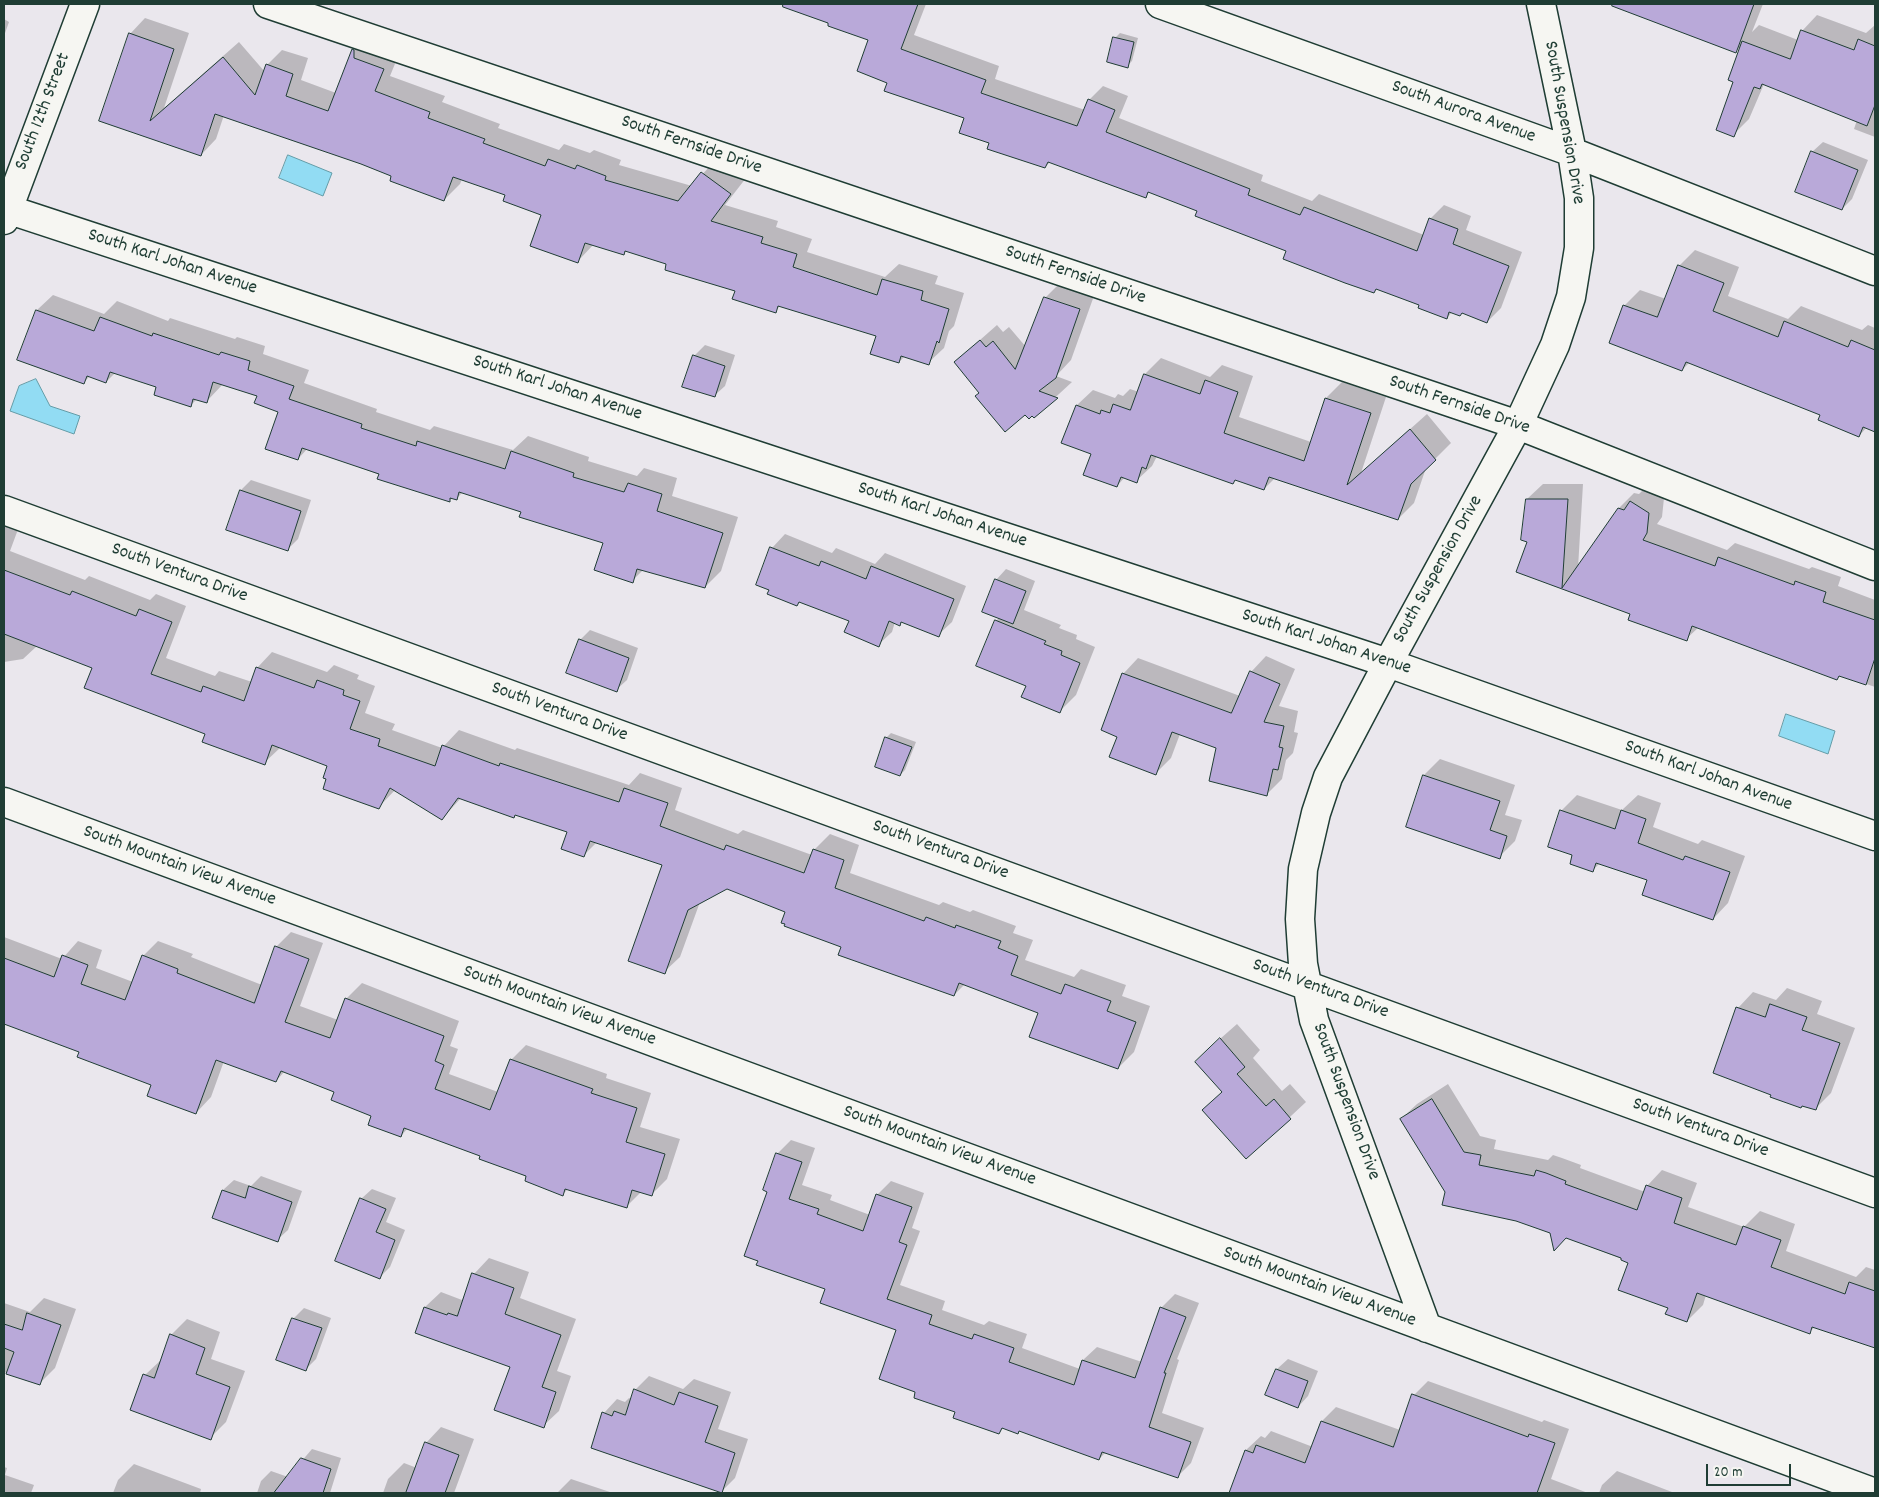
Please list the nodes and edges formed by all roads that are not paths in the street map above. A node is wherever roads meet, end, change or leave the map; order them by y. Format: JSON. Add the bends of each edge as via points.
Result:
{"nodes":[{"id":1,"x":85,"y":4,"type":"edge"},
{"id":2,"x":268,"y":4,"type":"edge"},
{"id":3,"x":1160,"y":4,"type":"edge"},
{"id":4,"x":1541,"y":4,"type":"edge"},
{"id":5,"x":1572,"y":152,"type":"junction"},
{"id":6,"x":5,"y":212,"type":"edge"},
{"id":7,"x":1875,"y":270,"type":"edge"},
{"id":8,"x":1518,"y":425,"type":"junction"},
{"id":9,"x":4,"y":510,"type":"edge"},
{"id":10,"x":1875,"y":566,"type":"edge"},
{"id":11,"x":1388,"y":663,"type":"junction"},
{"id":12,"x":4,"y":802,"type":"edge"},
{"id":13,"x":1875,"y":836,"type":"edge"},
{"id":14,"x":1306,"y":985,"type":"junction"},
{"id":15,"x":1875,"y":1193,"type":"edge"},
{"id":16,"x":1428,"y":1328,"type":"junction"},
{"id":17,"x":1874,"y":1493,"type":"edge"}],
"edges":[{"from":1,"to":6,"type":"street","name":"South 12th Street"},
{"from":2,"to":8,"type":"street","name":"South Fernside Drive"},
{"from":3,"to":5,"type":"street","name":"South Aurora Avenue"},
{"from":4,"to":5,"type":"street","name":"South Suspension Drive"},
{"from":5,"to":7,"type":"street","name":"South Aurora Avenue"},
{"from":5,"to":8,"type":"street","name":"South Suspension Drive","via":[[1579,198],[1579,248],[1571,297],[1555,345]]},
{"from":6,"to":11,"type":"street","name":"South Karl Johan Avenue"},
{"from":8,"to":10,"type":"street","name":"South Fernside Drive"},
{"from":8,"to":11,"type":"street","name":"South Suspension Drive"},
{"from":9,"to":14,"type":"street","name":"South Ventura Drive"},
{"from":11,"to":13,"type":"street","name":"South Karl Johan Avenue"},
{"from":11,"to":14,"type":"street","name":"South Suspension Drive","via":[[1328,778],[1316,813],[1303,869],[1300,920]]},
{"from":12,"to":16,"type":"street","name":"South Mountain View Avenue"},
{"from":14,"to":15,"type":"street","name":"South Ventura Drive"},
{"from":14,"to":16,"type":"street","name":"South Suspension Drive","via":[[1314,1020]]},
{"from":16,"to":17,"type":"street","name":"South Mountain View Avenue"}]}
